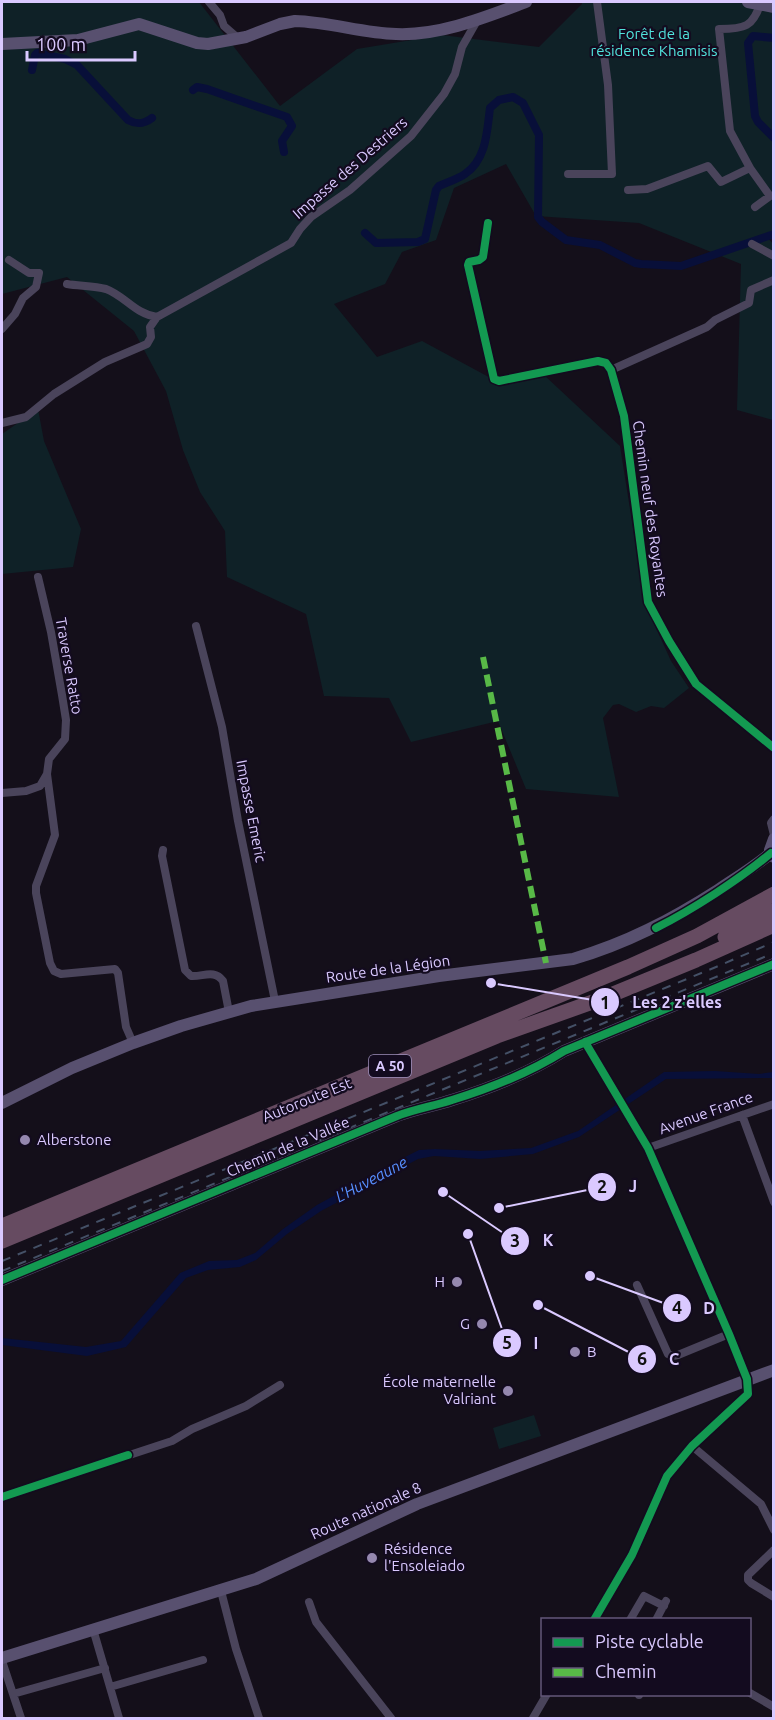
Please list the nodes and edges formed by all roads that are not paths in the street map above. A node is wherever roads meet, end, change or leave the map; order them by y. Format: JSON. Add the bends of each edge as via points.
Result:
{"nodes":[{"id":1,"x":209,"y":2,"type":"edge"},
{"id":2,"x":526,"y":2,"type":"edge"},
{"id":3,"x":597,"y":2,"type":"edge"},
{"id":4,"x":759,"y":2,"type":"edge"},
{"id":5,"x":774,"y":3,"type":"edge"},
{"id":6,"x":774,"y":8,"type":"edge"},
{"id":7,"x":478,"y":19,"type":"junction"},
{"id":8,"x":239,"y":39,"type":"junction"},
{"id":9,"x":2,"y":44,"type":"edge"},
{"id":10,"x":750,"y":168,"type":"junction"},
{"id":11,"x":568,"y":174,"type":"dead end"},
{"id":12,"x":628,"y":190,"type":"dead end"},
{"id":13,"x":755,"y":207,"type":"dead end"},
{"id":14,"x":488,"y":223,"type":"dead end"},
{"id":15,"x":752,"y":244,"type":"dead end"},
{"id":16,"x":774,"y":256,"type":"edge"},
{"id":17,"x":9,"y":260,"type":"dead end"},
{"id":18,"x":774,"y":280,"type":"edge"},
{"id":19,"x":67,"y":284,"type":"dead end"},
{"id":20,"x":157,"y":317,"type":"junction"},
{"id":21,"x":2,"y":329,"type":"edge"},
{"id":22,"x":611,"y":370,"type":"junction"},
{"id":23,"x":2,"y":423,"type":"edge"},
{"id":24,"x":38,"y":577,"type":"dead end"},
{"id":25,"x":196,"y":626,"type":"dead end"},
{"id":26,"x":774,"y":748,"type":"edge"},
{"id":27,"x":47,"y":774,"type":"junction"},
{"id":28,"x":2,"y":793,"type":"edge"},
{"id":29,"x":774,"y":819,"type":"edge"},
{"id":30,"x":774,"y":837,"type":"edge"},
{"id":31,"x":163,"y":850,"type":"dead end"},
{"id":32,"x":772,"y":855,"type":"edge"},
{"id":33,"x":774,"y":894,"type":"edge"},
{"id":34,"x":774,"y":911,"type":"edge"},
{"id":35,"x":774,"y":925,"type":"edge"},
{"id":36,"x":774,"y":964,"type":"edge"},
{"id":37,"x":275,"y":1001,"type":"junction"},
{"id":38,"x":230,"y":1012,"type":"junction"},
{"id":39,"x":497,"y":1036,"type":"junction"},
{"id":40,"x":585,"y":1042,"type":"junction"},
{"id":41,"x":133,"y":1043,"type":"junction"},
{"id":42,"x":2,"y":1103,"type":"edge"},
{"id":43,"x":774,"y":1104,"type":"edge"},
{"id":44,"x":742,"y":1115,"type":"junction"},
{"id":45,"x":648,"y":1148,"type":"junction"},
{"id":46,"x":774,"y":1202,"type":"edge"},
{"id":47,"x":2,"y":1226,"type":"edge"},
{"id":48,"x":2,"y":1241,"type":"edge"},
{"id":49,"x":2,"y":1280,"type":"edge"},
{"id":50,"x":637,"y":1285,"type":"dead end"},
{"id":51,"x":729,"y":1334,"type":"junction"},
{"id":52,"x":774,"y":1370,"type":"edge"},
{"id":53,"x":744,"y":1380,"type":"junction"},
{"id":54,"x":280,"y":1385,"type":"dead end"},
{"id":55,"x":693,"y":1446,"type":"junction"},
{"id":56,"x":2,"y":1497,"type":"edge"},
{"id":57,"x":774,"y":1530,"type":"edge"},
{"id":58,"x":774,"y":1551,"type":"edge"},
{"id":59,"x":221,"y":1592,"type":"junction"},
{"id":60,"x":774,"y":1597,"type":"edge"},
{"id":61,"x":309,"y":1602,"type":"dead end"},
{"id":62,"x":595,"y":1618,"type":"edge"},
{"id":63,"x":631,"y":1618,"type":"edge"},
{"id":64,"x":657,"y":1618,"type":"edge"},
{"id":65,"x":93,"y":1629,"type":"junction"},
{"id":66,"x":2,"y":1659,"type":"edge"},
{"id":67,"x":203,"y":1660,"type":"dead end"},
{"id":68,"x":105,"y":1668,"type":"junction"},
{"id":69,"x":110,"y":1687,"type":"junction"},
{"id":70,"x":13,"y":1694,"type":"junction"},
{"id":71,"x":751,"y":1695,"type":"edge"},
{"id":72,"x":546,"y":1696,"type":"edge"},
{"id":73,"x":774,"y":1707,"type":"edge"},
{"id":74,"x":257,"y":1718,"type":"edge"},
{"id":75,"x":21,"y":1719,"type":"edge"},
{"id":76,"x":119,"y":1719,"type":"edge"},
{"id":77,"x":391,"y":1719,"type":"edge"},
{"id":78,"x":533,"y":1719,"type":"edge"}],
"edges":[{"from":1,"to":8,"type":"street","via":[[224,26]]},
{"from":2,"to":7,"type":"main road"},
{"from":3,"to":11,"type":"street","via":[[608,85],[612,174]]},
{"from":4,"to":5,"type":"street"},
{"from":4,"to":6,"type":"main road"},
{"from":4,"to":10,"type":"street","via":[[756,16],[749,24],[719,30],[730,131]]},
{"from":7,"to":8,"type":"main road","via":[[430,32],[396,34],[295,21]]},
{"from":7,"to":20,"type":"street","name":"Impasse des Destriers","via":[[462,47],[455,74],[411,136],[350,190],[311,217],[291,243]]},
{"from":8,"to":9,"type":"main road","via":[[197,43],[139,24],[78,40]]},
{"from":10,"to":12,"type":"street","via":[[722,183],[708,166],[647,189]]},
{"from":10,"to":13,"type":"street","via":[[770,196]]},
{"from":14,"to":22,"type":"street","via":[[483,257],[468,265],[494,379],[598,361]]},
{"from":15,"to":16,"type":"street"},
{"from":17,"to":21,"type":"street","via":[[28,273],[39,273],[36,287],[23,298]]},
{"from":18,"to":22,"type":"street","via":[[751,290],[749,303],[707,327]]},
{"from":19,"to":20,"type":"street","via":[[107,290],[147,316]]},
{"from":20,"to":23,"type":"street","via":[[150,327],[147,344],[105,362],[26,417]]},
{"from":22,"to":26,"type":"street","name":"Chemin neuf des Royantes","via":[[630,453],[648,602],[696,684]]},
{"from":24,"to":27,"type":"street","name":"Traverse Ratto","via":[[66,720],[65,739],[49,759]]},
{"from":25,"to":37,"type":"street","name":"Impasse Emeric","via":[[222,727]]},
{"from":27,"to":28,"type":"street","via":[[40,786],[33,789]]},
{"from":27,"to":41,"type":"street","via":[[55,835],[36,893],[50,963],[61,974],[115,969],[126,1027]]},
{"from":29,"to":30,"type":"street"},
{"from":30,"to":32,"type":"main road","via":[[770,845]]},
{"from":31,"to":38,"type":"street","via":[[185,970],[191,976],[214,973],[221,977]]},
{"from":32,"to":37,"type":"main road","name":"Route de la Légion","via":[[661,925],[573,960]]},
{"from":33,"to":47,"type":"highway","name":"Autoroute Est","number":"A 50","via":[[697,936],[628,967]]},
{"from":34,"to":39,"type":"highway","number":"A 50","via":[[669,964]]},
{"from":35,"to":39,"type":"highway","name":"Autoroute Est","via":[[601,999]]},
{"from":36,"to":40,"type":"main road","name":"Chemin de la Vallée"},
{"from":37,"to":38,"type":"main road","name":"Route de la Légion"},
{"from":38,"to":41,"type":"main road","name":"Route de la Légion"},
{"from":39,"to":48,"type":"highway","name":"Autoroute Est","number":"A 50"},
{"from":40,"to":45,"type":"street"},
{"from":40,"to":49,"type":"main road","name":"Chemin de la Vallée","via":[[498,1084],[398,1116]]},
{"from":41,"to":42,"type":"main road","name":"Route de la Légion"},
{"from":43,"to":44,"type":"street","name":"Avenue France"},
{"from":44,"to":45,"type":"street","name":"Avenue France"},
{"from":44,"to":46,"type":"street"},
{"from":45,"to":51,"type":"street"},
{"from":50,"to":51,"type":"street","via":[[668,1354],[678,1355]]},
{"from":51,"to":53,"type":"street"},
{"from":52,"to":53,"type":"main road","name":"Route nationale 8"},
{"from":53,"to":55,"type":"street","via":[[748,1394]]},
{"from":53,"to":59,"type":"main road","name":"Route nationale 8","via":[[417,1504]]},
{"from":54,"to":56,"type":"street","via":[[172,1441]]},
{"from":55,"to":57,"type":"street","via":[[761,1504]]},
{"from":55,"to":62,"type":"street","via":[[668,1476],[632,1556]]},
{"from":58,"to":60,"type":"street","via":[[748,1575],[751,1583]]},
{"from":59,"to":65,"type":"main road","name":"Route nationale 8"},
{"from":59,"to":74,"type":"street"},
{"from":61,"to":77,"type":"street","via":[[316,1622]]},
{"from":63,"to":64,"type":"street","via":[[644,1596],[665,1603]]},
{"from":65,"to":66,"type":"main road","name":"Route nationale 8"},
{"from":65,"to":68,"type":"street"},
{"from":66,"to":70,"type":"street"},
{"from":67,"to":69,"type":"street"},
{"from":68,"to":69,"type":"street"},
{"from":68,"to":70,"type":"street"},
{"from":69,"to":76,"type":"street"},
{"from":70,"to":75,"type":"street"},
{"from":71,"to":73,"type":"street"},
{"from":72,"to":78,"type":"street"}]}
